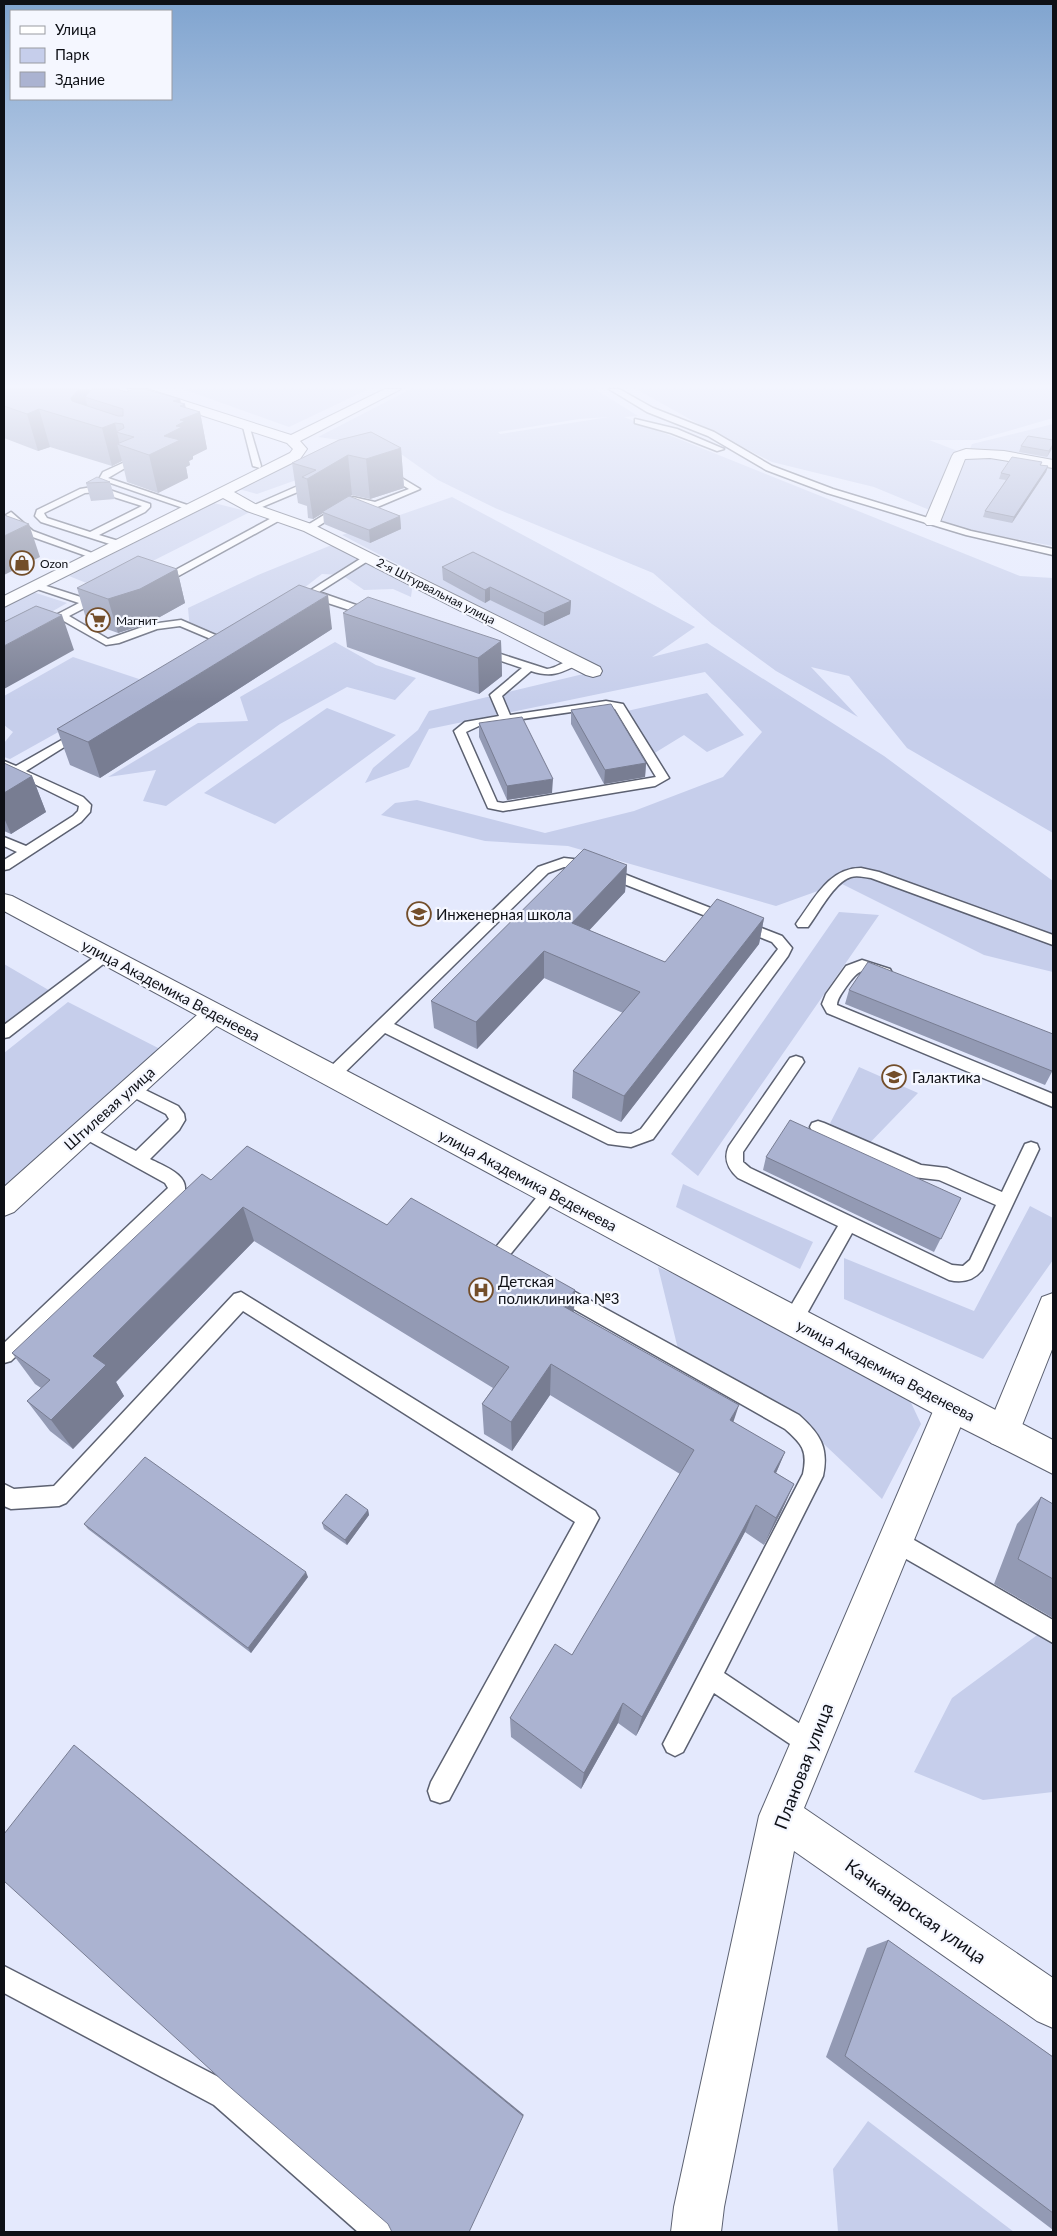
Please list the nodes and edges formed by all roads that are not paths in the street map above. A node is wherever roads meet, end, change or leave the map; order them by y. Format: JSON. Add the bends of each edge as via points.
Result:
{"nodes":[{"id":1,"x":80,"y":493,"type":"edge"},
{"id":2,"x":112,"y":493,"type":"edge"},
{"id":3,"x":147,"y":493,"type":"edge"},
{"id":4,"x":220,"y":493,"type":"edge"},
{"id":5,"x":225,"y":493,"type":"edge"},
{"id":6,"x":288,"y":493,"type":"edge"},
{"id":7,"x":405,"y":493,"type":"edge"},
{"id":8,"x":838,"y":493,"type":"edge"},
{"id":9,"x":944,"y":493,"type":"edge"},
{"id":10,"x":192,"y":508,"type":"junction"},
{"id":11,"x":252,"y":508,"type":"junction"},
{"id":12,"x":11,"y":515,"type":"edge"},
{"id":13,"x":279,"y":517,"type":"junction"},
{"id":14,"x":932,"y":522,"type":"junction"},
{"id":15,"x":309,"y":528,"type":"junction"},
{"id":16,"x":91,"y":535,"type":"junction"},
{"id":17,"x":119,"y":544,"type":"junction"},
{"id":18,"x":1053,"y":552,"type":"edge"},
{"id":19,"x":95,"y":556,"type":"junction"},
{"id":20,"x":368,"y":557,"type":"junction"},
{"id":21,"x":146,"y":575,"type":"edge"},
{"id":22,"x":37,"y":586,"type":"junction"},
{"id":23,"x":113,"y":588,"type":"edge"},
{"id":24,"x":311,"y":593,"type":"junction"},
{"id":25,"x":4,"y":602,"type":"edge"},
{"id":26,"x":89,"y":603,"type":"junction"},
{"id":27,"x":295,"y":603,"type":"edge"},
{"id":28,"x":62,"y":616,"type":"junction"},
{"id":29,"x":387,"y":619,"type":"edge"},
{"id":30,"x":229,"y":643,"type":"edge"},
{"id":31,"x":4,"y":646,"type":"edge"},
{"id":32,"x":472,"y":648,"type":"edge"},
{"id":33,"x":575,"y":662,"type":"junction"},
{"id":34,"x":529,"y":667,"type":"junction"},
{"id":35,"x":593,"y":671,"type":"dead end"},
{"id":36,"x":506,"y":719,"type":"junction"},
{"id":37,"x":92,"y":725,"type":"edge"},
{"id":38,"x":4,"y":764,"type":"edge"},
{"id":39,"x":16,"y":770,"type":"junction"},
{"id":40,"x":4,"y":840,"type":"edge"},
{"id":41,"x":27,"y":851,"type":"junction"},
{"id":42,"x":4,"y":866,"type":"edge"},
{"id":43,"x":4,"y":901,"type":"edge"},
{"id":44,"x":803,"y":924,"type":"dead end"},
{"id":45,"x":1053,"y":940,"type":"edge"},
{"id":46,"x":106,"y":955,"type":"junction"},
{"id":47,"x":898,"y":978,"type":"edge"},
{"id":48,"x":214,"y":1013,"type":"junction"},
{"id":49,"x":383,"y":1025,"type":"junction"},
{"id":50,"x":4,"y":1033,"type":"edge"},
{"id":51,"x":796,"y":1062,"type":"dead end"},
{"id":52,"x":332,"y":1075,"type":"junction"},
{"id":53,"x":131,"y":1089,"type":"junction"},
{"id":54,"x":1053,"y":1101,"type":"edge"},
{"id":55,"x":818,"y":1127,"type":"dead end"},
{"id":56,"x":84,"y":1131,"type":"junction"},
{"id":57,"x":1031,"y":1149,"type":"dead end"},
{"id":58,"x":138,"y":1160,"type":"junction"},
{"id":59,"x":551,"y":1192,"type":"junction"},
{"id":60,"x":1006,"y":1202,"type":"junction"},
{"id":61,"x":4,"y":1204,"type":"edge"},
{"id":62,"x":849,"y":1223,"type":"junction"},
{"id":63,"x":498,"y":1257,"type":"edge"},
{"id":64,"x":542,"y":1281,"type":"edge"},
{"id":65,"x":1053,"y":1307,"type":"edge"},
{"id":66,"x":793,"y":1320,"type":"junction"},
{"id":67,"x":4,"y":1355,"type":"edge"},
{"id":68,"x":952,"y":1406,"type":"junction"},
{"id":69,"x":1003,"y":1432,"type":"junction"},
{"id":70,"x":1053,"y":1458,"type":"edge"},
{"id":71,"x":4,"y":1494,"type":"edge"},
{"id":72,"x":895,"y":1540,"type":"junction"},
{"id":73,"x":1053,"y":1632,"type":"edge"},
{"id":74,"x":710,"y":1677,"type":"junction"},
{"id":75,"x":675,"y":1744,"type":"dead end"},
{"id":76,"x":810,"y":1744,"type":"junction"},
{"id":77,"x":440,"y":1791,"type":"dead end"},
{"id":78,"x":780,"y":1816,"type":"junction"},
{"id":79,"x":4,"y":1979,"type":"edge"},
{"id":80,"x":1053,"y":2005,"type":"edge"},
{"id":81,"x":380,"y":2232,"type":"edge"},
{"id":82,"x":696,"y":2232,"type":"edge"}],
"edges":[{"from":1,"to":16,"type":"lane","via":[[40,512],[40,516]]},
{"from":2,"to":16,"type":"lane","via":[[146,504],[146,507]]},
{"from":3,"to":10,"type":"lane"},
{"from":4,"to":10,"type":"street"},
{"from":5,"to":11,"type":"street","name":"2-я Штурвальная улица"},
{"from":6,"to":11,"type":"lane"},
{"from":7,"to":15,"type":"lane","via":[[375,505],[356,499]]},
{"from":8,"to":14,"type":"lane"},
{"from":9,"to":14,"type":"street"},
{"from":10,"to":17,"type":"street"},
{"from":11,"to":13,"type":"street","name":"2-я Штурвальная улица"},
{"from":12,"to":19,"type":"lane","via":[[26,534]]},
{"from":13,"to":15,"type":"street","name":"2-я Штурвальная улица"},
{"from":13,"to":21,"type":"lane","via":[[170,577]]},
{"from":14,"to":18,"type":"lane"},
{"from":15,"to":20,"type":"street","name":"2-я Штурвальная улица"},
{"from":16,"to":17,"type":"lane"},
{"from":17,"to":19,"type":"street"},
{"from":19,"to":22,"type":"street"},
{"from":20,"to":24,"type":"lane"},
{"from":20,"to":33,"type":"street","name":"2-я Штурвальная улица"},
{"from":22,"to":25,"type":"street"},
{"from":22,"to":26,"type":"lane"},
{"from":23,"to":26,"type":"lane"},
{"from":24,"to":27,"type":"lane"},
{"from":24,"to":29,"type":"lane"},
{"from":26,"to":28,"type":"lane"},
{"from":28,"to":30,"type":"lane","via":[[106,642],[155,626],[181,623]]},
{"from":28,"to":31,"type":"lane"},
{"from":32,"to":34,"type":"lane"},
{"from":33,"to":34,"type":"lane","via":[[552,672]]},
{"from":33,"to":35,"type":"street","name":"2-я Штурвальная улица"},
{"from":34,"to":36,"type":"lane","via":[[496,695]]},
{"from":36,"to":36,"type":"lane","via":[[463,726],[460,731],[492,805],[503,807],[664,778],[619,706],[606,704]]},
{"from":37,"to":39,"type":"lane"},
{"from":38,"to":39,"type":"lane"},
{"from":39,"to":41,"type":"lane","via":[[85,805],[84,812],[77,818]]},
{"from":40,"to":41,"type":"lane"},
{"from":41,"to":42,"type":"lane"},
{"from":43,"to":46,"type":"street","name":"улица Академика Веденеева"},
{"from":44,"to":45,"type":"lane","via":[[836,880],[845,874],[858,872]]},
{"from":46,"to":48,"type":"street","name":"улица Академика Веденеева"},
{"from":46,"to":50,"type":"lane"},
{"from":47,"to":54,"type":"lane","via":[[862,965],[855,967],[829,1004],[838,1013]]},
{"from":48,"to":52,"type":"street","name":"улица Академика Веденеева"},
{"from":48,"to":53,"type":"street","name":"Штилевая улица"},
{"from":49,"to":49,"type":"lane","via":[[543,870],[553,864],[569,861],[586,864],[777,939],[785,948],[647,1134],[639,1139],[614,1139]]},
{"from":49,"to":52,"type":"lane"},
{"from":51,"to":62,"type":"lane","via":[[735,1151],[733,1160],[744,1173]]},
{"from":52,"to":59,"type":"street","name":"улица Академика Веденеева"},
{"from":53,"to":56,"type":"street","name":"Штилевая улица"},
{"from":53,"to":58,"type":"lane","via":[[172,1110],[177,1120]]},
{"from":55,"to":60,"type":"lane","via":[[919,1172],[941,1173]]},
{"from":56,"to":58,"type":"lane"},
{"from":56,"to":61,"type":"street","name":"Штилевая улица"},
{"from":57,"to":60,"type":"lane"},
{"from":58,"to":67,"type":"lane","via":[[171,1178],[177,1184],[176,1191]]},
{"from":59,"to":63,"type":"lane"},
{"from":59,"to":66,"type":"street","name":"улица Академика Веденеева"},
{"from":60,"to":62,"type":"lane","via":[[976,1266],[970,1272],[960,1274],[949,1272]]},
{"from":62,"to":66,"type":"lane"},
{"from":64,"to":74,"type":"lane","via":[[792,1422],[811,1439],[818,1459],[813,1476]]},
{"from":65,"to":69,"type":"street"},
{"from":66,"to":68,"type":"street","name":"улица Академика Веденеева"},
{"from":68,"to":69,"type":"street","name":"улица Академика Веденеева"},
{"from":68,"to":72,"type":"street","name":"Плановая улица"},
{"from":69,"to":70,"type":"street","name":"улица Академика Веденеева"},
{"from":71,"to":77,"type":"lane","via":[[11,1499],[59,1496],[241,1300],[588,1518]]},
{"from":72,"to":73,"type":"lane"},
{"from":72,"to":76,"type":"street","name":"Плановая улица"},
{"from":74,"to":75,"type":"lane"},
{"from":74,"to":76,"type":"lane"},
{"from":76,"to":78,"type":"street","name":"Плановая улица"},
{"from":78,"to":80,"type":"street","name":"Качканарская улица"},
{"from":78,"to":82,"type":"street","name":"Плановая улица"},
{"from":79,"to":81,"type":"lane","via":[[224,2094]]}]}
